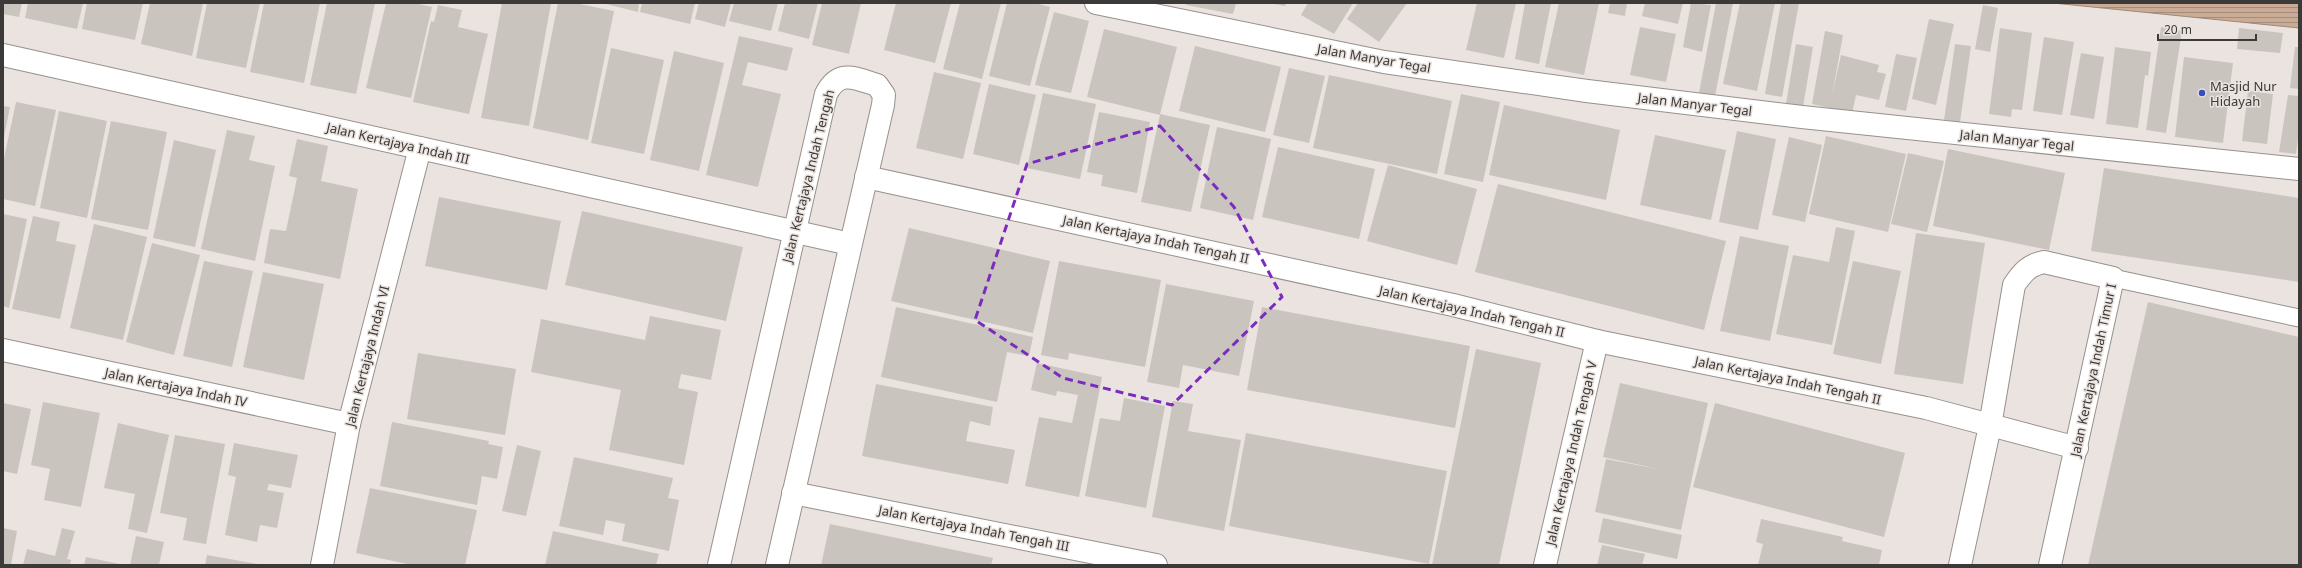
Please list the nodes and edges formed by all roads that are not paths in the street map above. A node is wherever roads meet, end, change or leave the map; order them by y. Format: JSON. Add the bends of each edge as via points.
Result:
{"nodes":[{"id":1,"x":1096,"y":3,"type":"edge"},
{"id":2,"x":3,"y":55,"type":"edge"},
{"id":3,"x":420,"y":148,"type":"junction"},
{"id":4,"x":2299,"y":169,"type":"edge"},
{"id":5,"x":866,"y":177,"type":"junction"},
{"id":6,"x":793,"y":232,"type":"junction"},
{"id":7,"x":850,"y":244,"type":"junction"},
{"id":8,"x":2113,"y":278,"type":"junction"},
{"id":9,"x":2299,"y":318,"type":"edge"},
{"id":10,"x":1597,"y":341,"type":"junction"},
{"id":11,"x":3,"y":350,"type":"edge"},
{"id":12,"x":349,"y":424,"type":"junction"},
{"id":13,"x":1990,"y":426,"type":"junction"},
{"id":14,"x":2077,"y":448,"type":"junction"},
{"id":15,"x":793,"y":493,"type":"junction"},
{"id":16,"x":322,"y":565,"type":"edge"},
{"id":17,"x":719,"y":565,"type":"edge"},
{"id":18,"x":777,"y":565,"type":"edge"},
{"id":19,"x":1156,"y":565,"type":"edge"},
{"id":20,"x":1545,"y":565,"type":"edge"},
{"id":21,"x":1960,"y":565,"type":"edge"},
{"id":22,"x":2050,"y":565,"type":"edge"}],
"edges":[{"from":1,"to":4,"type":"street","name":"Jalan Manyar Tegal","via":[[1384,62],[1587,91],[1802,118]]},
{"from":2,"to":3,"type":"street","name":"Jalan Kertajaya Indah III"},
{"from":3,"to":6,"type":"street","name":"Jalan Kertajaya Indah III"},
{"from":3,"to":12,"type":"street","name":"Jalan Kertajaya Indah VI"},
{"from":5,"to":6,"type":"street","name":"Jalan Kertajaya Indah Tengah","via":[[884,95],[877,85],[849,77],[838,78],[826,94]]},
{"from":5,"to":7,"type":"street","name":"Jalan Kertajaya Indah Tengah"},
{"from":5,"to":10,"type":"street","name":"Jalan Kertajaya Indah Tengah II","via":[[1446,304]]},
{"from":6,"to":7,"type":"street","name":"Jalan Kertajaya Indah III"},
{"from":6,"to":17,"type":"street","name":"Jalan Kertajaya Indah Tengah"},
{"from":7,"to":15,"type":"street","name":"Jalan Kertajaya Indah Tengah"},
{"from":8,"to":9,"type":"lane"},
{"from":8,"to":13,"type":"street","name":"Jalan Kertajaya Indah Timur I","via":[[2044,262],[2034,264],[2024,271],[2014,285]]},
{"from":8,"to":14,"type":"street","name":"Jalan Kertajaya Indah Timur I"},
{"from":10,"to":13,"type":"street","name":"Jalan Kertajaya Indah Tengah II","via":[[1926,408]]},
{"from":10,"to":20,"type":"street","name":"Jalan Kertajaya Indah Tengah V"},
{"from":11,"to":12,"type":"street","name":"Jalan Kertajaya Indah IV"},
{"from":12,"to":16,"type":"street","name":"Jalan Kertajaya Indah VI"},
{"from":13,"to":14,"type":"street","name":"Jalan Kertajaya Indah Tengah II"},
{"from":13,"to":21,"type":"street","name":"Jalan Kertajaya Indah Timur I"},
{"from":14,"to":22,"type":"street","name":"Jalan Kertajaya Indah Timur I"},
{"from":15,"to":18,"type":"street","name":"Jalan Kertajaya Indah Tengah"},
{"from":15,"to":19,"type":"street","name":"Jalan Kertajaya Indah Tengah III"}]}
